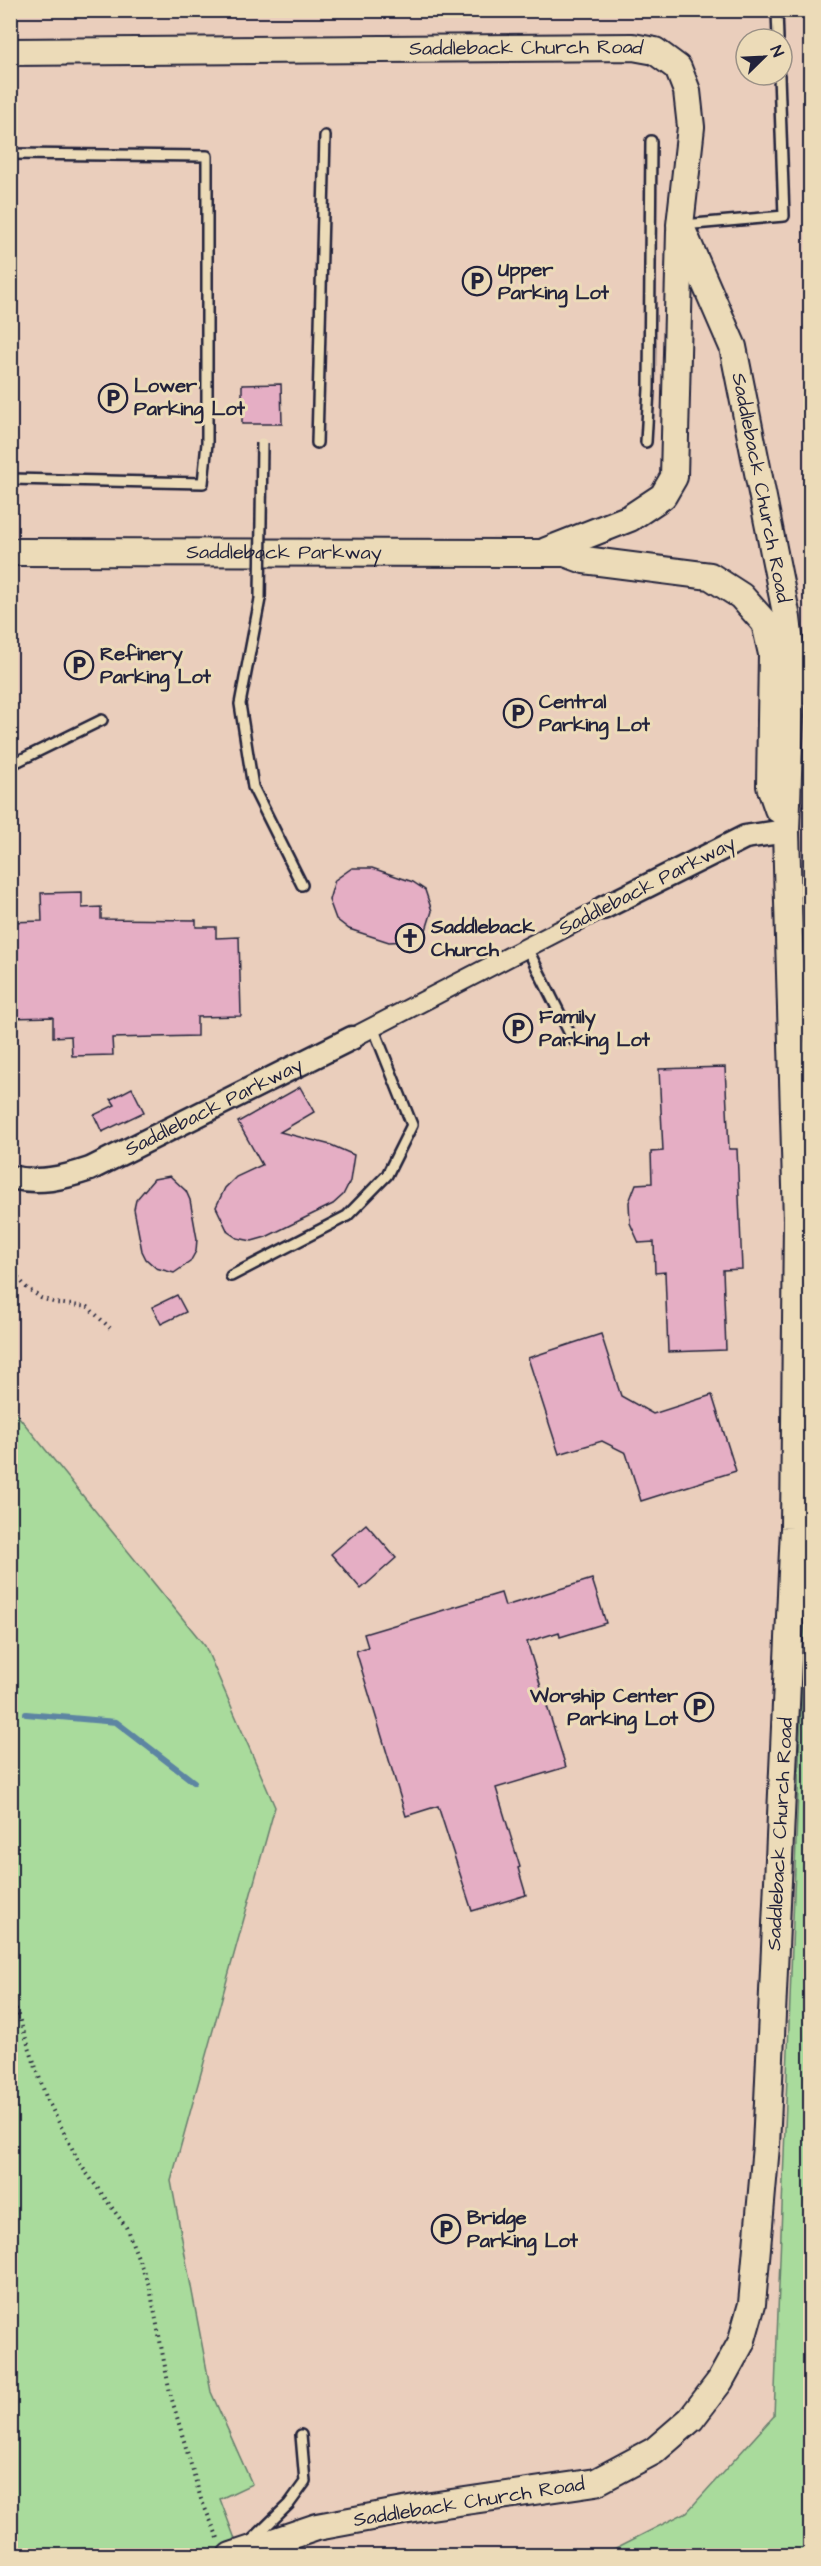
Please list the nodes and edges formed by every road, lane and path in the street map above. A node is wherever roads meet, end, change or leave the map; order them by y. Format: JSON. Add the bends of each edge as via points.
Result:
{"nodes":[{"id":1,"x":777,"y":10,"type":"edge"},
{"id":2,"x":778,"y":27,"type":"edge"},
{"id":3,"x":10,"y":52,"type":"edge"},
{"id":4,"x":779,"y":87,"type":"edge"},
{"id":5,"x":325,"y":136,"type":"dead end"},
{"id":6,"x":651,"y":141,"type":"dead end"},
{"id":7,"x":10,"y":154,"type":"edge"},
{"id":8,"x":680,"y":225,"type":"junction"},
{"id":9,"x":646,"y":442,"type":"dead end"},
{"id":10,"x":262,"y":443,"type":"dead end"},
{"id":11,"x":317,"y":443,"type":"dead end"},
{"id":12,"x":10,"y":479,"type":"edge"},
{"id":13,"x":10,"y":552,"type":"edge"},
{"id":14,"x":540,"y":553,"type":"junction"},
{"id":15,"x":102,"y":720,"type":"dead end"},
{"id":16,"x":10,"y":765,"type":"edge"},
{"id":17,"x":786,"y":831,"type":"junction"},
{"id":18,"x":302,"y":885,"type":"dead end"},
{"id":19,"x":603,"y":908,"type":"joint"},
{"id":20,"x":526,"y":946,"type":"junction"},
{"id":21,"x":373,"y":1027,"type":"junction"},
{"id":22,"x":352,"y":1038,"type":"joint"},
{"id":23,"x":573,"y":1040,"type":"dead end"},
{"id":24,"x":10,"y":1177,"type":"edge"},
{"id":25,"x":10,"y":1269,"type":"edge"},
{"id":26,"x":231,"y":1276,"type":"dead end"},
{"id":27,"x":110,"y":1328,"type":"dead end"},
{"id":28,"x":10,"y":1756,"type":"edge"},
{"id":29,"x":10,"y":1767,"type":"edge"},
{"id":30,"x":10,"y":1992,"type":"edge"},
{"id":31,"x":301,"y":2435,"type":"dead end"},
{"id":32,"x":231,"y":2551,"type":"edge"}],
"edges":[{"from":1,"to":2,"type":"lane"},
{"from":3,"to":8,"type":"main road","name":"Saddleback Church Road","via":[[621,48],[656,51],[678,68],[687,91],[691,127]]},
{"from":4,"to":8,"type":"lane","via":[[784,216]]},
{"from":5,"to":11,"type":"lane"},
{"from":6,"to":9,"type":"lane"},
{"from":7,"to":12,"type":"lane","via":[[207,156],[207,443],[203,483]]},
{"from":8,"to":14,"type":"main road","via":[[674,477],[663,496],[630,519]]},
{"from":8,"to":17,"type":"main road","name":"Saddleback Church Road","via":[[733,347],[787,618],[792,660]]},
{"from":10,"to":18,"type":"lane","bridge":true,"via":[[260,599],[240,704],[253,788]]},
{"from":13,"to":14,"type":"main road","name":"Saddleback Parkway"},
{"from":14,"to":17,"type":"main road","name":"Saddleback Parkway","via":[[565,553],[584,560],[710,576],[741,596],[765,623],[772,654],[770,786]]},
{"from":15,"to":16,"type":"lane"},
{"from":17,"to":19,"type":"street","name":"Saddleback Parkway","via":[[745,837]]},
{"from":17,"to":32,"type":"main road","name":"Saddleback Church Road","via":[[797,1221],[794,1528],[766,2146],[752,2304],[741,2343],[720,2381],[691,2419],[654,2451],[596,2482],[317,2527]]},
{"from":19,"to":20,"type":"street","name":"Saddleback Parkway"},
{"from":20,"to":21,"type":"street","name":"Saddleback Parkway"},
{"from":20,"to":23,"type":"lane"},
{"from":21,"to":22,"type":"street","name":"Saddleback Parkway"},
{"from":21,"to":26,"type":"lane","via":[[412,1125],[387,1175],[347,1216]]},
{"from":22,"to":24,"type":"street","name":"Saddleback Parkway","via":[[90,1169],[60,1179],[27,1181]]},
{"from":25,"to":27,"type":"path","via":[[41,1298],[56,1304],[88,1307]]},
{"from":28,"to":29,"type":"path"},
{"from":30,"to":32,"type":"path","via":[[46,2097],[80,2164],[126,2227],[150,2288],[170,2393],[201,2499]]},
{"from":31,"to":32,"type":"lane","via":[[305,2482],[289,2504]]}]}
